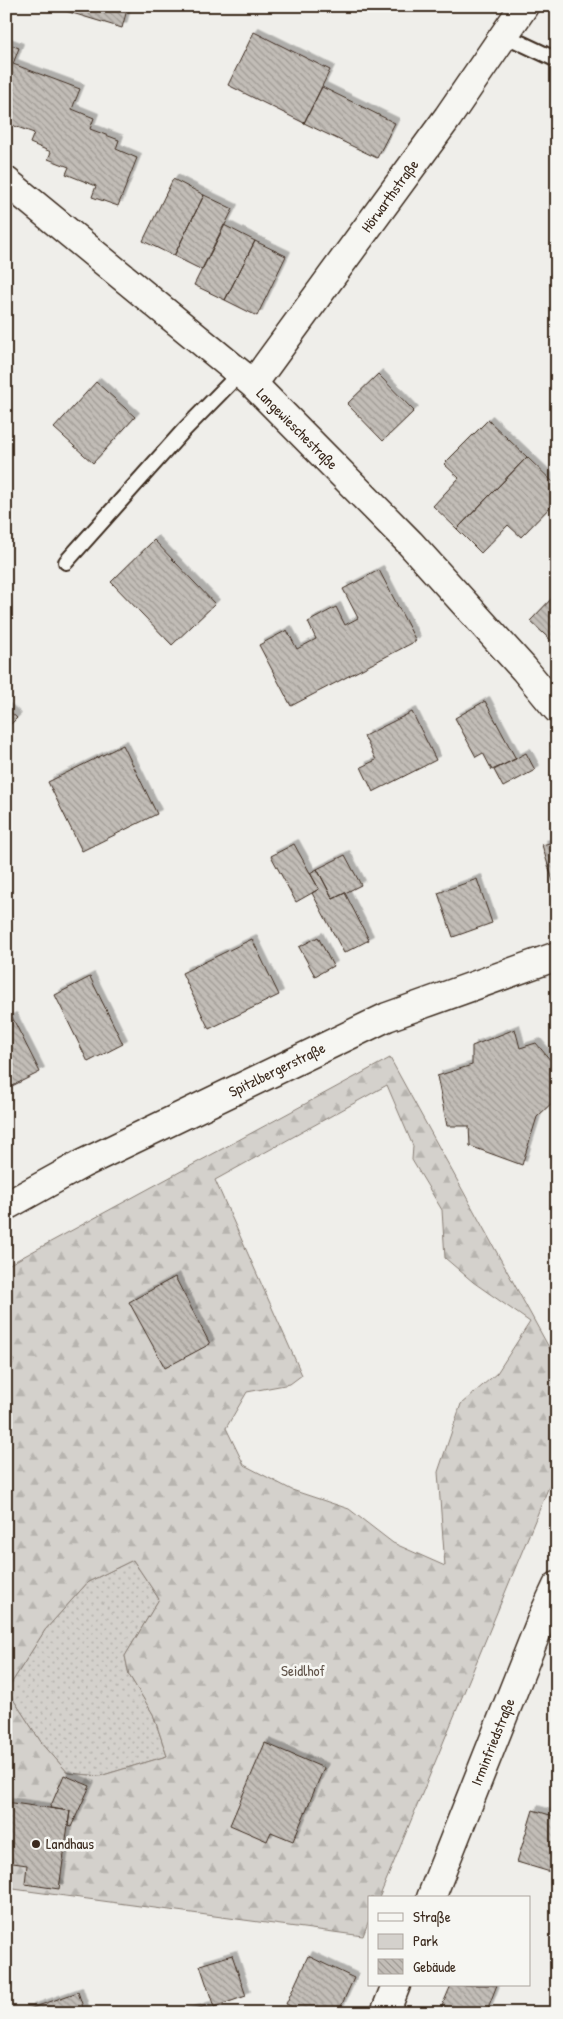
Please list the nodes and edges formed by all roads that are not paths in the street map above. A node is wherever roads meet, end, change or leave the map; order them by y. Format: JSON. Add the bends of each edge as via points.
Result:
{"nodes":[{"id":1,"x":524,"y":6,"type":"edge"},
{"id":2,"x":504,"y":35,"type":"junction"},
{"id":3,"x":557,"y":60,"type":"edge"},
{"id":4,"x":6,"y":180,"type":"edge"},
{"id":5,"x":246,"y":378,"type":"junction"},
{"id":6,"x":66,"y":562,"type":"dead end"},
{"id":7,"x":557,"y":709,"type":"edge"},
{"id":8,"x":557,"y":956,"type":"edge"},
{"id":9,"x":6,"y":1206,"type":"edge"},
{"id":10,"x":557,"y":1586,"type":"edge"},
{"id":11,"x":432,"y":1896,"type":"edge"},
{"id":12,"x":396,"y":1986,"type":"edge"},
{"id":13,"x":386,"y":2013,"type":"edge"}],
"edges":[{"from":1,"to":2,"type":"street","name":"Hörwarthstraße"},
{"from":2,"to":3,"type":"lane"},
{"from":2,"to":5,"type":"street","name":"Hörwarthstraße","via":[[448,117]]},
{"from":4,"to":5,"type":"street","name":"Langewieschestraße"},
{"from":5,"to":6,"type":"lane","via":[[184,430]]},
{"from":5,"to":7,"type":"street","name":"Langewieschestraße","via":[[410,543]]},
{"from":8,"to":9,"type":"street","name":"Spitzlbergerstraße","via":[[387,1016],[82,1164]]},
{"from":10,"to":11,"type":"street","name":"Irminfriedstraße"},
{"from":12,"to":13,"type":"street"}]}
